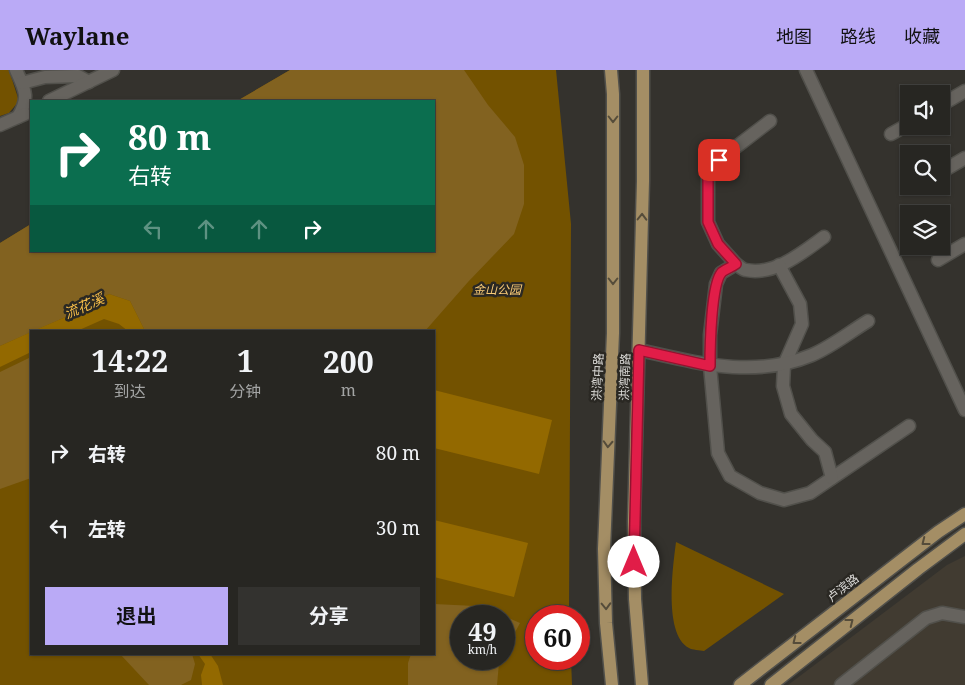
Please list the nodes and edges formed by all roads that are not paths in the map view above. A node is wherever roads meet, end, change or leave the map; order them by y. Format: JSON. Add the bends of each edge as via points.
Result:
{"nodes":[{"id":1,"x":16,"y":70,"type":"edge"},
{"id":2,"x":110,"y":70,"type":"edge"},
{"id":3,"x":611,"y":70,"type":"edge"},
{"id":4,"x":643,"y":70,"type":"edge"},
{"id":5,"x":806,"y":70,"type":"edge"},
{"id":6,"x":89,"y":82,"type":"junction"},
{"id":7,"x":22,"y":83,"type":"junction"},
{"id":8,"x":965,"y":91,"type":"edge"},
{"id":9,"x":51,"y":100,"type":"edge"},
{"id":10,"x":950,"y":100,"type":"edge"},
{"id":11,"x":30,"y":110,"type":"edge"},
{"id":12,"x":18,"y":116,"type":"junction"},
{"id":13,"x":770,"y":121,"type":"dead end"},
{"id":14,"x":0,"y":125,"type":"edge"},
{"id":15,"x":900,"y":129,"type":"edge"},
{"id":16,"x":891,"y":134,"type":"dead end"},
{"id":17,"x":965,"y":158,"type":"edge"},
{"id":18,"x":950,"y":167,"type":"edge"},
{"id":19,"x":824,"y":237,"type":"dead end"},
{"id":20,"x":965,"y":244,"type":"edge"},
{"id":21,"x":938,"y":260,"type":"dead end"},
{"id":22,"x":736,"y":264,"type":"junction"},
{"id":23,"x":779,"y":265,"type":"junction"},
{"id":24,"x":868,"y":321,"type":"dead end"},
{"id":25,"x":639,"y":350,"type":"junction"},
{"id":26,"x":784,"y":365,"type":"junction"},
{"id":27,"x":710,"y":366,"type":"junction"},
{"id":28,"x":965,"y":410,"type":"edge"},
{"id":29,"x":909,"y":426,"type":"dead end"},
{"id":30,"x":832,"y":478,"type":"junction"},
{"id":31,"x":965,"y":514,"type":"edge"},
{"id":32,"x":965,"y":534,"type":"edge"},
{"id":33,"x":965,"y":617,"type":"edge"},
{"id":34,"x":612,"y":685,"type":"edge"},
{"id":35,"x":642,"y":685,"type":"edge"},
{"id":36,"x":740,"y":685,"type":"edge"},
{"id":37,"x":771,"y":685,"type":"edge"},
{"id":38,"x":841,"y":685,"type":"edge"}],
"edges":[{"from":1,"to":7,"type":"street"},
{"from":2,"to":6,"type":"street"},
{"from":3,"to":34,"type":"main road","name":"洪湾中路","one_way":true,"via":[[614,333],[604,549]]},
{"from":25,"to":4,"type":"main road","name":"洪湾南路","one_way":true},
{"from":5,"to":28,"type":"street"},
{"from":6,"to":7,"type":"street","via":[[78,76],[45,77]]},
{"from":6,"to":9,"type":"street"},
{"from":7,"to":12,"type":"street","via":[[26,91],[25,104]]},
{"from":8,"to":10,"type":"street"},
{"from":11,"to":12,"type":"street"},
{"from":12,"to":14,"type":"street"},
{"from":13,"to":22,"type":"street","via":[[708,172],[708,222],[718,244]]},
{"from":15,"to":16,"type":"street"},
{"from":17,"to":18,"type":"street"},
{"from":19,"to":23,"type":"street"},
{"from":20,"to":21,"type":"street"},
{"from":22,"to":23,"type":"street","via":[[745,270],[769,270]]},
{"from":22,"to":27,"type":"street","via":[[722,273],[716,284]]},
{"from":23,"to":26,"type":"street","via":[[800,304],[802,324]]},
{"from":24,"to":26,"type":"street","via":[[814,355]]},
{"from":25,"to":27,"type":"street"},
{"from":25,"to":35,"type":"main road","name":"洪湾南路","via":[[634,562]]},
{"from":26,"to":27,"type":"street","via":[[755,368]]},
{"from":26,"to":30,"type":"street","via":[[782,386],[791,414],[825,452]]},
{"from":27,"to":30,"type":"street","via":[[718,453],[730,476],[760,493],[784,500],[810,492]]},
{"from":29,"to":30,"type":"street"},
{"from":31,"to":36,"type":"main road","name":"卢滨路","one_way":true},
{"from":37,"to":32,"type":"main road","one_way":true},
{"from":33,"to":38,"type":"street","via":[[942,613],[926,618]]}]}
